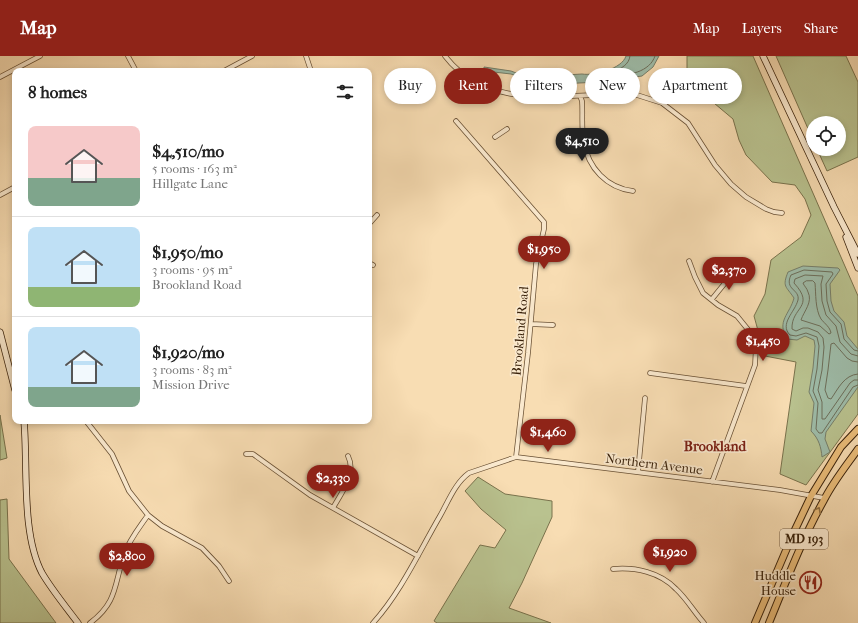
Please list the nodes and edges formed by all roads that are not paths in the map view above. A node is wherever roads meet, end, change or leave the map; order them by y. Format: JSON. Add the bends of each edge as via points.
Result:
{"nodes":[{"id":1,"x":40,"y":56,"type":"edge"},
{"id":2,"x":128,"y":56,"type":"edge"},
{"id":3,"x":252,"y":56,"type":"edge"},
{"id":4,"x":445,"y":56,"type":"edge"},
{"id":5,"x":763,"y":56,"type":"edge"},
{"id":6,"x":307,"y":57,"type":"edge"},
{"id":7,"x":17,"y":68,"type":"edge"},
{"id":8,"x":134,"y":68,"type":"edge"},
{"id":9,"x":230,"y":68,"type":"edge"},
{"id":10,"x":310,"y":68,"type":"edge"},
{"id":11,"x":12,"y":71,"type":"edge"},
{"id":12,"x":0,"y":77,"type":"edge"},
{"id":13,"x":580,"y":96,"type":"junction"},
{"id":14,"x":456,"y":121,"type":"dead end"},
{"id":15,"x":507,"y":129,"type":"dead end"},
{"id":16,"x":495,"y":137,"type":"dead end"},
{"id":17,"x":12,"y":189,"type":"edge"},
{"id":18,"x":633,"y":191,"type":"dead end"},
{"id":19,"x":0,"y":195,"type":"edge"},
{"id":20,"x":834,"y":207,"type":"junction"},
{"id":21,"x":782,"y":213,"type":"dead end"},
{"id":22,"x":376,"y":216,"type":"dead end"},
{"id":23,"x":372,"y":221,"type":"edge"},
{"id":24,"x":858,"y":254,"type":"edge"},
{"id":25,"x":689,"y":261,"type":"dead end"},
{"id":26,"x":858,"y":268,"type":"edge"},
{"id":27,"x":739,"y":274,"type":"dead end"},
{"id":28,"x":712,"y":299,"type":"junction"},
{"id":29,"x":531,"y":324,"type":"junction"},
{"id":30,"x":553,"y":325,"type":"dead end"},
{"id":31,"x":0,"y":332,"type":"edge"},
{"id":32,"x":650,"y":373,"type":"dead end"},
{"id":33,"x":12,"y":378,"type":"edge"},
{"id":34,"x":746,"y":386,"type":"junction"},
{"id":35,"x":645,"y":398,"type":"dead end"},
{"id":36,"x":24,"y":424,"type":"edge"},
{"id":37,"x":88,"y":424,"type":"edge"},
{"id":38,"x":858,"y":429,"type":"edge"},
{"id":39,"x":858,"y":451,"type":"edge"},
{"id":40,"x":246,"y":454,"type":"dead end"},
{"id":41,"x":348,"y":456,"type":"dead end"},
{"id":42,"x":516,"y":457,"type":"junction"},
{"id":43,"x":638,"y":472,"type":"junction"},
{"id":44,"x":712,"y":482,"type":"junction"},
{"id":45,"x":811,"y":496,"type":"junction"},
{"id":46,"x":824,"y":498,"type":"junction"},
{"id":47,"x":333,"y":508,"type":"junction"},
{"id":48,"x":148,"y":515,"type":"junction"},
{"id":49,"x":418,"y":556,"type":"junction"},
{"id":50,"x":612,"y":569,"type":"dead end"},
{"id":51,"x":229,"y":581,"type":"dead end"},
{"id":52,"x":78,"y":623,"type":"edge"},
{"id":53,"x":90,"y":623,"type":"edge"},
{"id":54,"x":373,"y":623,"type":"edge"},
{"id":55,"x":704,"y":623,"type":"edge"},
{"id":56,"x":755,"y":623,"type":"edge"},
{"id":57,"x":769,"y":623,"type":"edge"}],
"edges":[{"from":1,"to":7,"type":"street"},
{"from":2,"to":8,"type":"street"},
{"from":3,"to":9,"type":"street"},
{"from":4,"to":13,"type":"street","via":[[461,72],[493,90],[522,96]]},
{"from":5,"to":20,"type":"main road"},
{"from":6,"to":10,"type":"street"},
{"from":11,"to":12,"type":"street"},
{"from":13,"to":18,"type":"street","via":[[584,143],[592,164],[598,174],[609,183],[620,189]]},
{"from":13,"to":21,"type":"street","via":[[637,96],[662,103],[688,123],[715,165],[731,184],[766,209]]},
{"from":14,"to":29,"type":"street","name":"Brookland Road","via":[[544,222],[536,264]]},
{"from":15,"to":16,"type":"street"},
{"from":17,"to":19,"type":"street"},
{"from":20,"to":24,"type":"main road"},
{"from":20,"to":26,"type":"main road"},
{"from":22,"to":23,"type":"street"},
{"from":25,"to":28,"type":"street","via":[[703,293]]},
{"from":27,"to":28,"type":"street","via":[[725,284]]},
{"from":28,"to":34,"type":"street","via":[[737,316],[748,328],[755,343],[755,365]]},
{"from":29,"to":30,"type":"street"},
{"from":29,"to":42,"type":"street","name":"Brookland Road"},
{"from":31,"to":33,"type":"main road"},
{"from":32,"to":34,"type":"street"},
{"from":34,"to":44,"type":"street"},
{"from":35,"to":43,"type":"street"},
{"from":36,"to":52,"type":"main road","via":[[29,524],[33,543],[42,572]]},
{"from":37,"to":48,"type":"street","via":[[112,454],[129,491]]},
{"from":38,"to":45,"type":"main road","number":"MD 193","via":[[841,447]]},
{"from":39,"to":46,"type":"main road","number":"MD 193"},
{"from":40,"to":47,"type":"street","via":[[253,454],[286,479]]},
{"from":41,"to":47,"type":"street","via":[[351,462],[350,475]]},
{"from":42,"to":43,"type":"street","name":"Northern Avenue"},
{"from":42,"to":49,"type":"street","name":"Northern Avenue","via":[[463,477]]},
{"from":43,"to":44,"type":"street","name":"Northern Avenue"},
{"from":44,"to":45,"type":"street","name":"Northern Avenue"},
{"from":45,"to":46,"type":"street","name":"Northern Avenue"},
{"from":45,"to":56,"type":"main road","number":"MD 193"},
{"from":57,"to":46,"type":"main road","number":"MD 193","one_way":true},
{"from":47,"to":49,"type":"street"},
{"from":48,"to":51,"type":"street","via":[[162,526],[202,548]]},
{"from":48,"to":53,"type":"street","via":[[125,552],[109,604],[102,614]]},
{"from":49,"to":54,"type":"street","name":"Northern Avenue","via":[[393,597]]},
{"from":50,"to":55,"type":"street","via":[[642,571],[666,580],[680,592]]}]}
